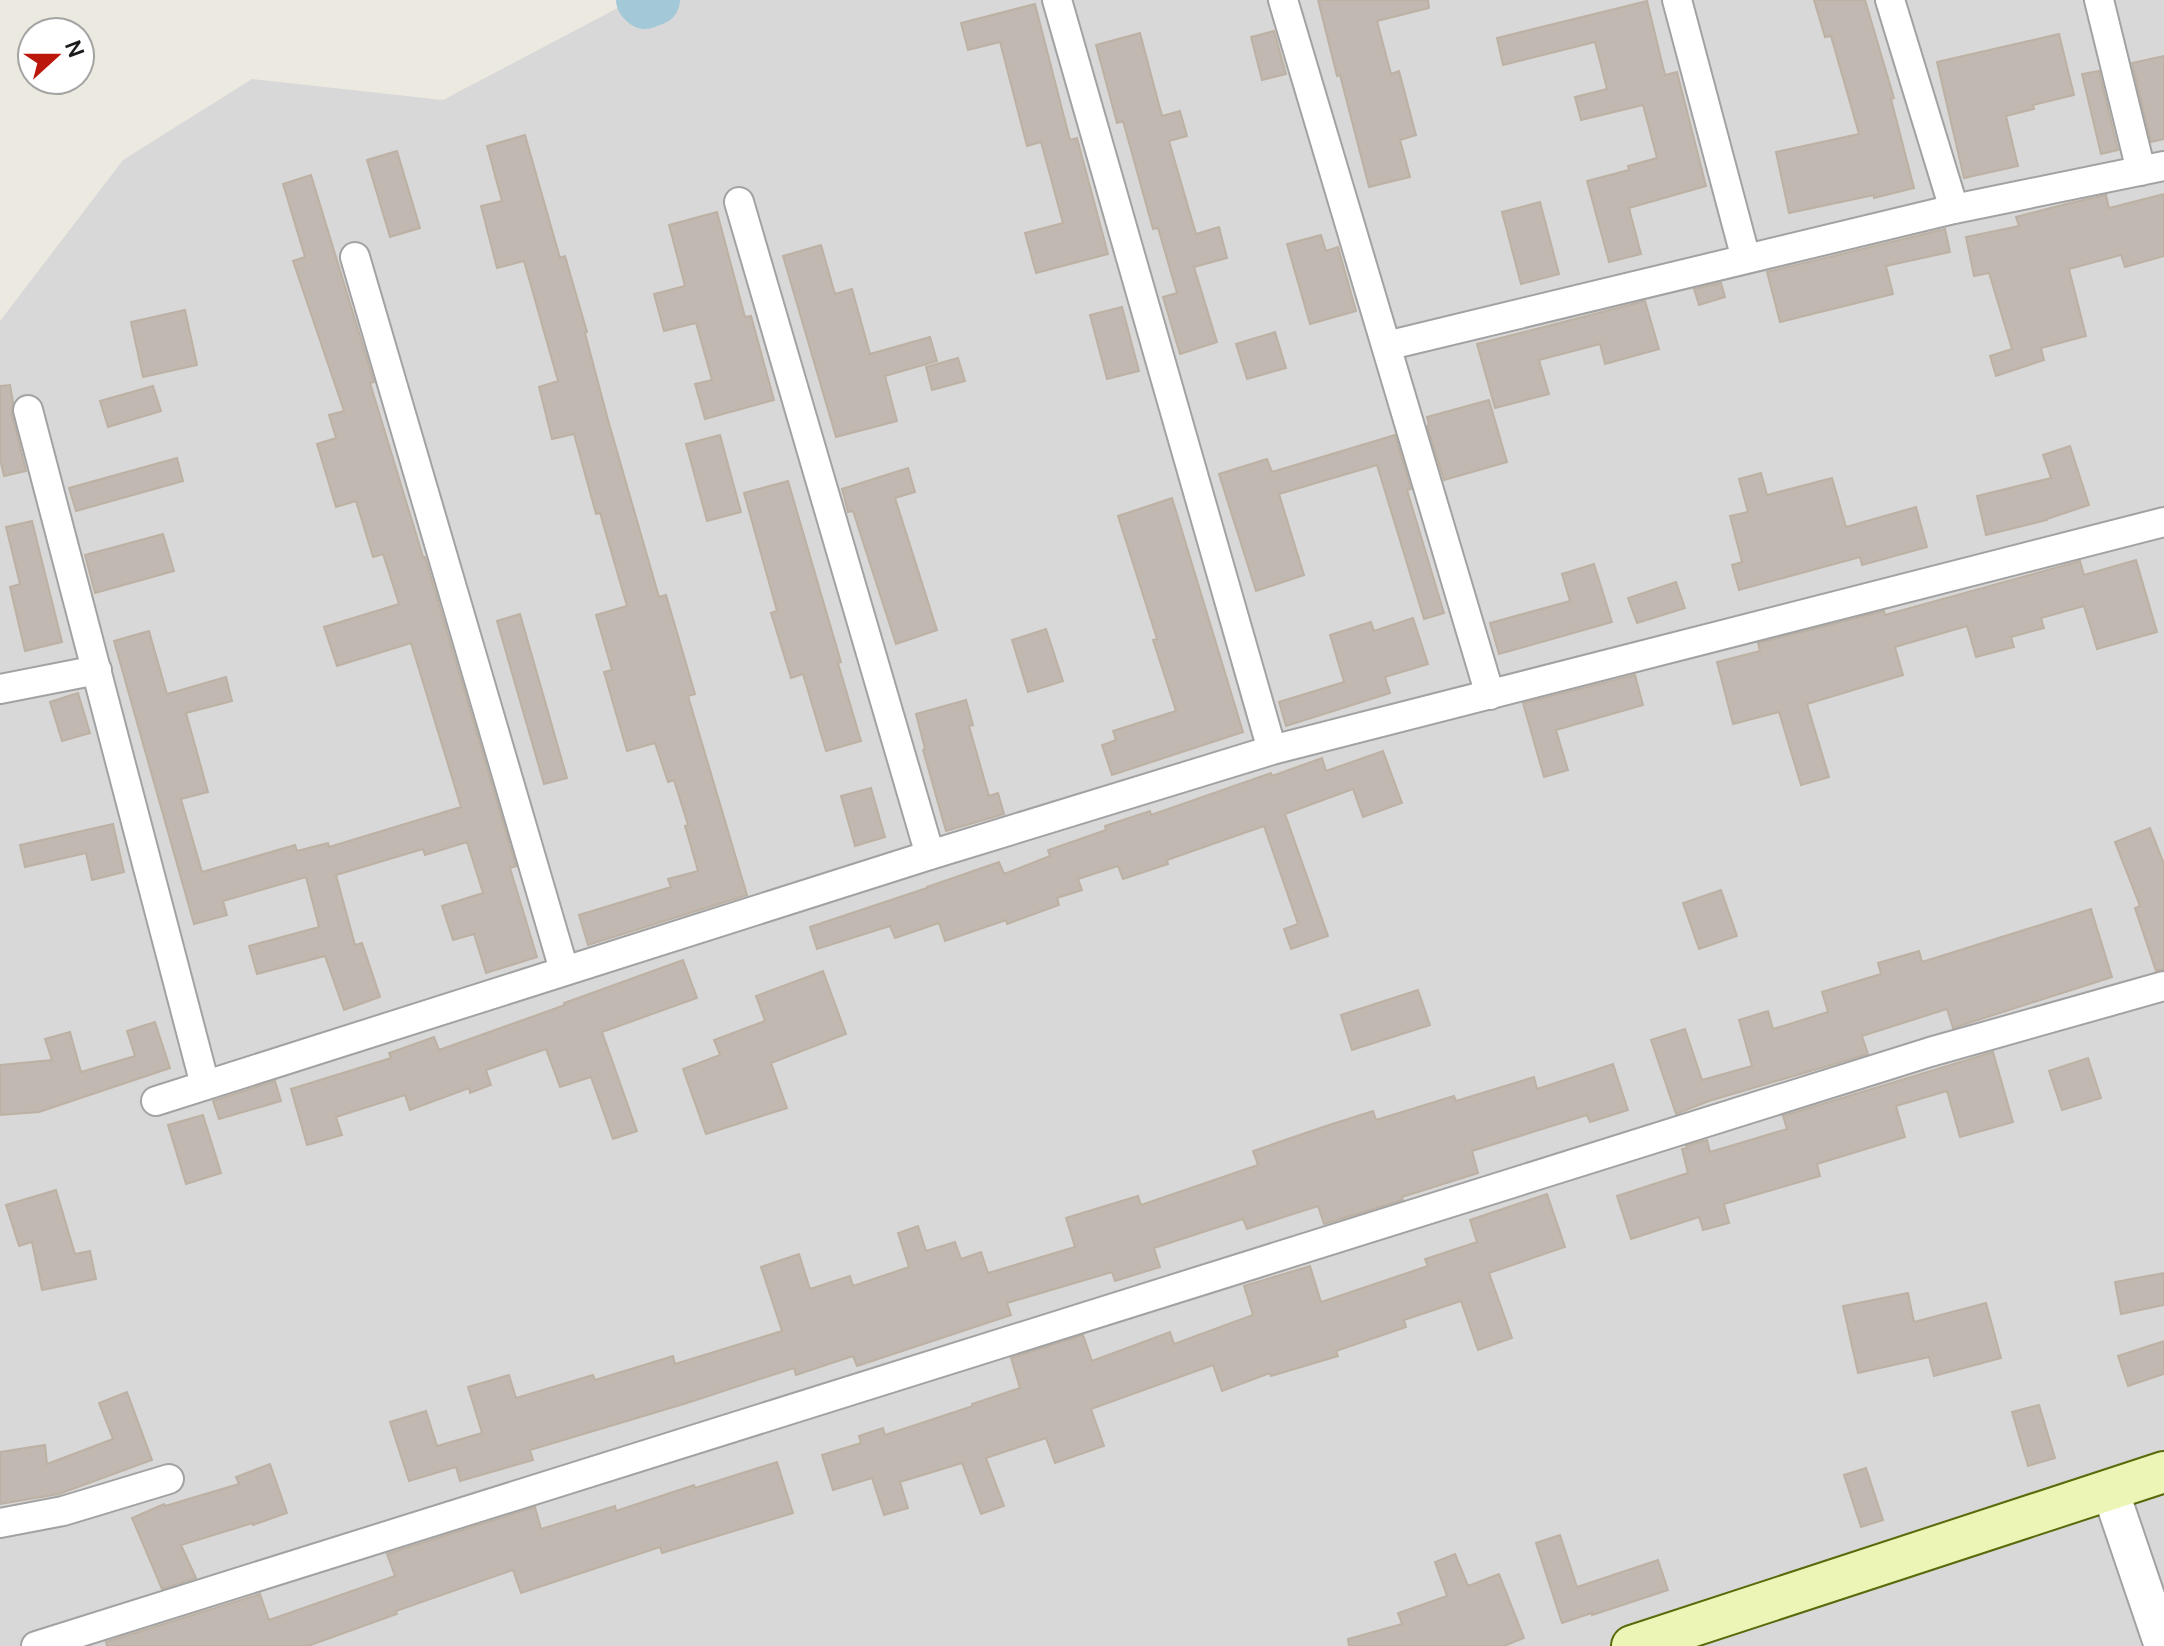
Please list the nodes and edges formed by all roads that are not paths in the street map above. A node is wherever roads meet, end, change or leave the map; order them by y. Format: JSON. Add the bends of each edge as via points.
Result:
{"nodes":[{"id":1,"x":1057,"y":0,"type":"edge"},
{"id":2,"x":1283,"y":0,"type":"edge"},
{"id":3,"x":1677,"y":0,"type":"edge"},
{"id":4,"x":1890,"y":0,"type":"edge"},
{"id":5,"x":2099,"y":0,"type":"edge"},
{"id":6,"x":2152,"y":169,"type":"edge"},
{"id":7,"x":739,"y":202,"type":"dead end"},
{"id":8,"x":1954,"y":209,"type":"junction"},
{"id":9,"x":355,"y":257,"type":"dead end"},
{"id":10,"x":1746,"y":259,"type":"junction"},
{"id":11,"x":1386,"y":346,"type":"junction"},
{"id":12,"x":28,"y":410,"type":"dead end"},
{"id":13,"x":2164,"y":522,"type":"edge"},
{"id":14,"x":97,"y":670,"type":"junction"},
{"id":15,"x":0,"y":689,"type":"edge"},
{"id":16,"x":1490,"y":695,"type":"junction"},
{"id":17,"x":1272,"y":750,"type":"junction"},
{"id":18,"x":930,"y":855,"type":"junction"},
{"id":19,"x":564,"y":970,"type":"junction"},
{"id":20,"x":2164,"y":986,"type":"edge"},
{"id":21,"x":205,"y":1085,"type":"junction"},
{"id":22,"x":156,"y":1101,"type":"dead end"},
{"id":23,"x":2164,"y":1472,"type":"edge"},
{"id":24,"x":169,"y":1479,"type":"dead end"},
{"id":25,"x":2110,"y":1490,"type":"junction"},
{"id":26,"x":0,"y":1523,"type":"edge"},
{"id":27,"x":36,"y":1646,"type":"edge"},
{"id":28,"x":1632,"y":1646,"type":"edge"},
{"id":29,"x":2163,"y":1646,"type":"edge"}],
"edges":[{"from":1,"to":17,"type":"street"},
{"from":2,"to":11,"type":"street"},
{"from":3,"to":10,"type":"street"},
{"from":4,"to":8,"type":"street"},
{"from":5,"to":6,"type":"street"},
{"from":6,"to":8,"type":"street"},
{"from":7,"to":18,"type":"street"},
{"from":8,"to":10,"type":"street"},
{"from":9,"to":19,"type":"street"},
{"from":10,"to":11,"type":"street"},
{"from":11,"to":16,"type":"street"},
{"from":12,"to":14,"type":"street"},
{"from":13,"to":16,"type":"street"},
{"from":14,"to":15,"type":"street"},
{"from":14,"to":21,"type":"street"},
{"from":16,"to":17,"type":"street"},
{"from":17,"to":18,"type":"street"},
{"from":18,"to":19,"type":"street"},
{"from":19,"to":21,"type":"street"},
{"from":20,"to":27,"type":"street","via":[[1930,1052]]},
{"from":21,"to":22,"type":"street"},
{"from":23,"to":25,"type":"main road"},
{"from":24,"to":26,"type":"street","via":[[63,1511]]},
{"from":25,"to":28,"type":"main road"},
{"from":25,"to":29,"type":"street"}]}
